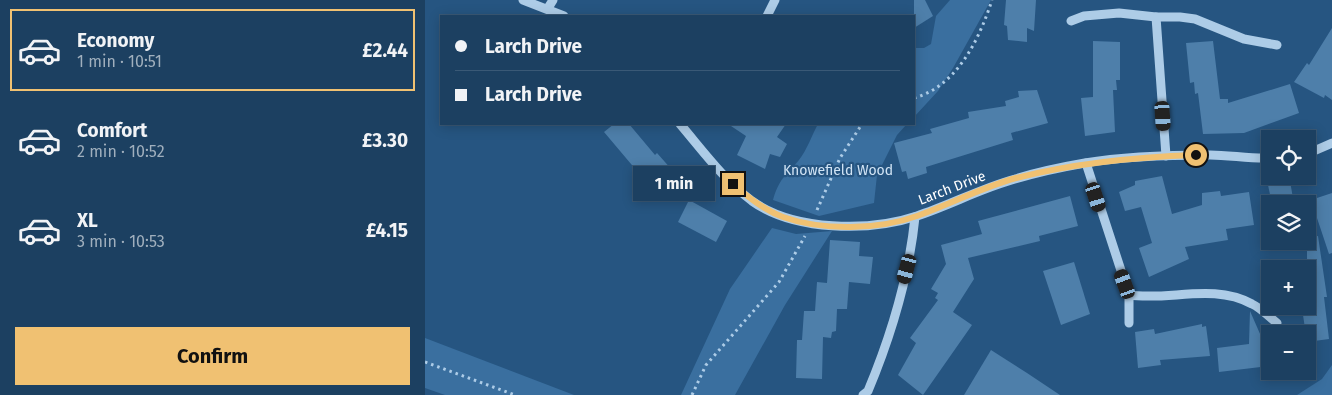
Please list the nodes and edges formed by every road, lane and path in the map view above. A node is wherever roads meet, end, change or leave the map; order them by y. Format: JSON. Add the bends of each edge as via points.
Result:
{"nodes":[{"id":1,"x":523,"y":0,"type":"edge"},
{"id":2,"x":553,"y":0,"type":"edge"},
{"id":3,"x":775,"y":0,"type":"edge"},
{"id":4,"x":992,"y":0,"type":"edge"},
{"id":5,"x":548,"y":8,"type":"junction"},
{"id":6,"x":562,"y":15,"type":"edge"},
{"id":7,"x":768,"y":15,"type":"edge"},
{"id":8,"x":1156,"y":17,"type":"junction"},
{"id":9,"x":1071,"y":21,"type":"dead end"},
{"id":10,"x":1277,"y":45,"type":"dead end"},
{"id":11,"x":915,"y":98,"type":"edge"},
{"id":12,"x":683,"y":125,"type":"edge"},
{"id":13,"x":861,"y":125,"type":"edge"},
{"id":14,"x":1332,"y":143,"type":"edge"},
{"id":15,"x":1316,"y":150,"type":"edge"},
{"id":16,"x":1166,"y":156,"type":"junction"},
{"id":17,"x":1261,"y":158,"type":"edge"},
{"id":18,"x":1086,"y":163,"type":"junction"},
{"id":19,"x":915,"y":217,"type":"junction"},
{"id":20,"x":811,"y":223,"type":"junction"},
{"id":21,"x":1129,"y":296,"type":"junction"},
{"id":22,"x":1129,"y":323,"type":"dead end"},
{"id":23,"x":1277,"y":323,"type":"dead end"},
{"id":24,"x":425,"y":362,"type":"edge"},
{"id":25,"x":869,"y":394,"type":"edge"},
{"id":26,"x":515,"y":395,"type":"edge"},
{"id":27,"x":691,"y":395,"type":"edge"}],
"edges":[{"from":1,"to":5,"type":"street"},
{"from":2,"to":5,"type":"street"},
{"from":3,"to":7,"type":"street"},
{"from":4,"to":11,"type":"path","via":[[986,20],[955,73],[943,85]]},
{"from":5,"to":6,"type":"street"},
{"from":8,"to":9,"type":"street","via":[[1119,13],[1084,16]]},
{"from":8,"to":10,"type":"street","via":[[1195,19],[1244,39]]},
{"from":8,"to":16,"type":"street"},
{"from":12,"to":20,"type":"street","name":"Larch Drive","via":[[723,175],[753,201],[783,216]]},
{"from":13,"to":20,"type":"path","via":[[840,158]]},
{"from":14,"to":15,"type":"street"},
{"from":16,"to":17,"type":"street","name":"Larch Drive"},
{"from":16,"to":18,"type":"street","name":"Larch Drive"},
{"from":18,"to":19,"type":"street","name":"Larch Drive","via":[[1015,179]]},
{"from":18,"to":21,"type":"street"},
{"from":19,"to":20,"type":"street","name":"Larch Drive","via":[[869,226]]},
{"from":19,"to":25,"type":"street","via":[[907,269]]},
{"from":20,"to":27,"type":"path","via":[[779,282],[705,365]]},
{"from":21,"to":22,"type":"street"},
{"from":21,"to":23,"type":"street","via":[[1145,298],[1199,292],[1229,294],[1253,304]]},
{"from":24,"to":26,"type":"path"}]}
